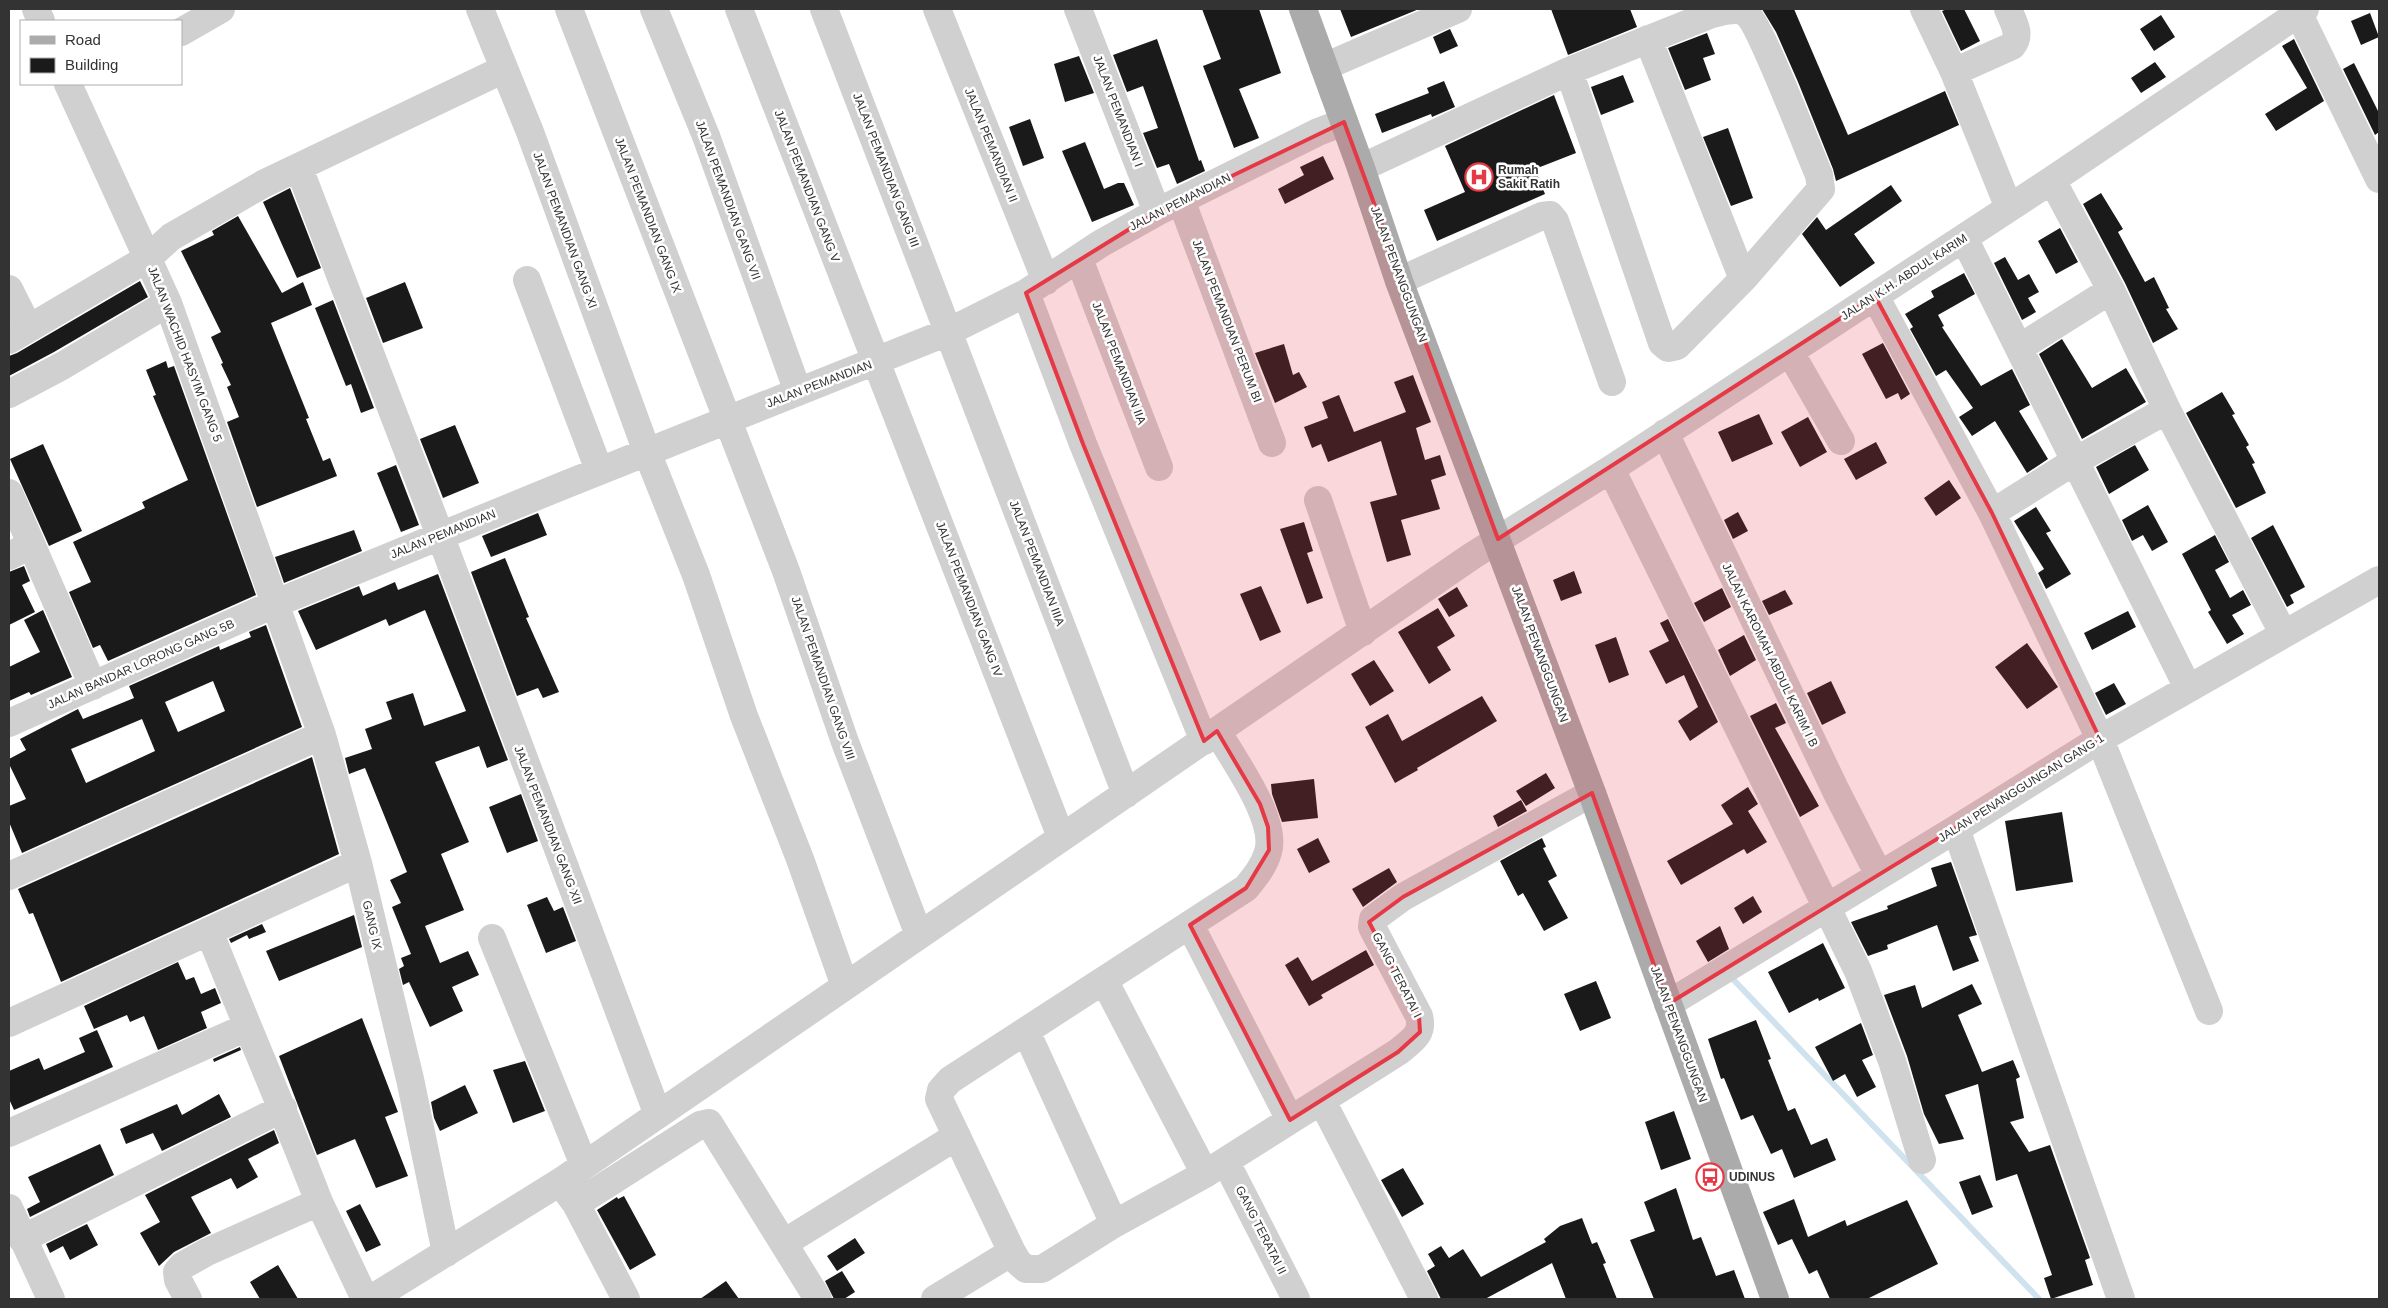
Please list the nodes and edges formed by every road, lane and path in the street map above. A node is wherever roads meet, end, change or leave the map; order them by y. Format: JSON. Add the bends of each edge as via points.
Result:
{"nodes":[{"id":1,"x":221,"y":9,"type":"edge"},
{"id":2,"x":480,"y":9,"type":"edge"},
{"id":3,"x":569,"y":9,"type":"edge"},
{"id":4,"x":654,"y":9,"type":"edge"},
{"id":5,"x":739,"y":9,"type":"edge"},
{"id":6,"x":824,"y":9,"type":"edge"},
{"id":7,"x":937,"y":9,"type":"edge"},
{"id":8,"x":1078,"y":9,"type":"edge"},
{"id":9,"x":1303,"y":9,"type":"edge"},
{"id":10,"x":1458,"y":9,"type":"edge"},
{"id":11,"x":1924,"y":9,"type":"edge"},
{"id":12,"x":2008,"y":9,"type":"edge"},
{"id":13,"x":2301,"y":10,"type":"edge"},
{"id":14,"x":1687,"y":16,"type":"edge"},
{"id":15,"x":182,"y":31,"type":"edge"},
{"id":16,"x":1648,"y":39,"type":"junction"},
{"id":17,"x":1324,"y":68,"type":"junction"},
{"id":18,"x":504,"y":69,"type":"junction"},
{"id":19,"x":1569,"y":71,"type":"junction"},
{"id":20,"x":1954,"y":72,"type":"junction"},
{"id":21,"x":78,"y":87,"type":"edge"},
{"id":22,"x":1344,"y":122,"type":"junction"},
{"id":23,"x":298,"y":168,"type":"junction"},
{"id":24,"x":1361,"y":168,"type":"junction"},
{"id":25,"x":2379,"y":179,"type":"edge"},
{"id":26,"x":2052,"y":180,"type":"junction"},
{"id":27,"x":1182,"y":200,"type":"junction"},
{"id":28,"x":2009,"y":208,"type":"junction"},
{"id":29,"x":1157,"y":212,"type":"junction"},
{"id":30,"x":1964,"y":238,"type":"junction"},
{"id":31,"x":148,"y":258,"type":"junction"},
{"id":32,"x":1079,"y":259,"type":"junction"},
{"id":33,"x":1743,"y":279,"type":"junction"},
{"id":34,"x":526,"y":280,"type":"dead end"},
{"id":35,"x":1400,"y":281,"type":"junction"},
{"id":36,"x":1036,"y":287,"type":"junction"},
{"id":37,"x":9,"y":289,"type":"edge"},
{"id":38,"x":2111,"y":290,"type":"junction"},
{"id":39,"x":1875,"y":296,"type":"junction"},
{"id":40,"x":168,"y":303,"type":"junction"},
{"id":41,"x":948,"y":332,"type":"junction"},
{"id":42,"x":18,"y":334,"type":"edge"},
{"id":43,"x":2019,"y":348,"type":"junction"},
{"id":44,"x":1790,"y":352,"type":"junction"},
{"id":45,"x":875,"y":363,"type":"junction"},
{"id":46,"x":1612,"y":382,"type":"dead end"},
{"id":47,"x":798,"y":392,"type":"junction"},
{"id":48,"x":9,"y":394,"type":"edge"},
{"id":49,"x":2167,"y":410,"type":"junction"},
{"id":50,"x":728,"y":420,"type":"junction"},
{"id":51,"x":1665,"y":433,"type":"junction"},
{"id":52,"x":1841,"y":441,"type":"dead end"},
{"id":53,"x":1272,"y":443,"type":"dead end"},
{"id":54,"x":647,"y":452,"type":"junction"},
{"id":55,"x":2074,"y":462,"type":"junction"},
{"id":56,"x":1159,"y":467,"type":"dead end"},
{"id":57,"x":1611,"y":469,"type":"junction"},
{"id":58,"x":599,"y":470,"type":"junction"},
{"id":59,"x":9,"y":493,"type":"edge"},
{"id":60,"x":1318,"y":500,"type":"dead end"},
{"id":61,"x":1992,"y":514,"type":"junction"},
{"id":62,"x":440,"y":535,"type":"junction"},
{"id":63,"x":1498,"y":539,"type":"junction"},
{"id":64,"x":20,"y":550,"type":"edge"},
{"id":65,"x":2379,"y":580,"type":"edge"},
{"id":66,"x":274,"y":604,"type":"junction"},
{"id":67,"x":1362,"y":632,"type":"junction"},
{"id":68,"x":2283,"y":633,"type":"junction"},
{"id":69,"x":93,"y":686,"type":"junction"},
{"id":70,"x":2188,"y":688,"type":"junction"},
{"id":71,"x":9,"y":723,"type":"edge"},
{"id":72,"x":322,"y":735,"type":"junction"},
{"id":73,"x":1210,"y":736,"type":"junction"},
{"id":74,"x":2100,"y":739,"type":"junction"},
{"id":75,"x":1592,"y":793,"type":"junction"},
{"id":76,"x":1126,"y":794,"type":"junction"},
{"id":77,"x":1956,"y":829,"type":"junction"},
{"id":78,"x":1061,"y":837,"type":"junction"},
{"id":79,"x":358,"y":863,"type":"junction"},
{"id":80,"x":1879,"y":875,"type":"junction"},
{"id":81,"x":9,"y":876,"type":"edge"},
{"id":82,"x":1828,"y":907,"type":"junction"},
{"id":83,"x":1190,"y":926,"type":"junction"},
{"id":84,"x":210,"y":931,"type":"junction"},
{"id":85,"x":919,"y":935,"type":"junction"},
{"id":86,"x":492,"y":938,"type":"dead end"},
{"id":87,"x":1105,"y":982,"type":"junction"},
{"id":88,"x":845,"y":986,"type":"junction"},
{"id":89,"x":1668,"y":1004,"type":"junction"},
{"id":90,"x":2209,"y":1011,"type":"dead end"},
{"id":91,"x":9,"y":1023,"type":"edge"},
{"id":92,"x":247,"y":1027,"type":"junction"},
{"id":93,"x":1026,"y":1032,"type":"junction"},
{"id":94,"x":1322,"y":1101,"type":"junction"},
{"id":95,"x":283,"y":1108,"type":"junction"},
{"id":96,"x":658,"y":1115,"type":"junction"},
{"id":97,"x":1290,"y":1120,"type":"junction"},
{"id":98,"x":9,"y":1133,"type":"edge"},
{"id":99,"x":957,"y":1136,"type":"junction"},
{"id":100,"x":1922,"y":1160,"type":"dead end"},
{"id":101,"x":584,"y":1165,"type":"junction"},
{"id":102,"x":1215,"y":1168,"type":"junction"},
{"id":103,"x":560,"y":1182,"type":"junction"},
{"id":104,"x":319,"y":1202,"type":"junction"},
{"id":105,"x":576,"y":1204,"type":"junction"},
{"id":106,"x":9,"y":1208,"type":"edge"},
{"id":107,"x":1114,"y":1224,"type":"junction"},
{"id":108,"x":22,"y":1239,"type":"junction"},
{"id":109,"x":784,"y":1243,"type":"junction"},
{"id":110,"x":1012,"y":1252,"type":"junction"},
{"id":111,"x":446,"y":1253,"type":"junction"},
{"id":112,"x":51,"y":1299,"type":"edge"},
{"id":113,"x":188,"y":1299,"type":"edge"},
{"id":114,"x":365,"y":1299,"type":"edge"},
{"id":115,"x":371,"y":1299,"type":"edge"},
{"id":116,"x":626,"y":1299,"type":"edge"},
{"id":117,"x":818,"y":1299,"type":"edge"},
{"id":118,"x":935,"y":1299,"type":"edge"},
{"id":119,"x":1296,"y":1299,"type":"edge"},
{"id":120,"x":1424,"y":1299,"type":"edge"},
{"id":121,"x":1775,"y":1299,"type":"edge"},
{"id":122,"x":2121,"y":1299,"type":"edge"}],
"edges":[{"from":1,"to":15,"type":"street"},
{"from":2,"to":18,"type":"street","name":"JALAN PEMANDIAN GANG XI"},
{"from":3,"to":50,"type":"street","name":"JALAN PEMANDIAN GANG IX"},
{"from":4,"to":47,"type":"street","name":"JALAN PEMANDIAN GANG VII","via":[[706,136]]},
{"from":5,"to":45,"type":"street","name":"JALAN PEMANDIAN GANG V"},
{"from":6,"to":41,"type":"street","name":"JALAN PEMANDIAN GANG III"},
{"from":7,"to":36,"type":"street","name":"JALAN PEMANDIAN II"},
{"from":8,"to":29,"type":"street","name":"JALAN PEMANDIAN I"},
{"from":9,"to":17,"type":"main road","name":"JALAN PENANGGUNGAN"},
{"from":10,"to":17,"type":"street"},
{"from":11,"to":20,"type":"street"},
{"from":12,"to":20,"type":"street","via":[[2018,40],[2012,46]]},
{"from":13,"to":25,"type":"street"},
{"from":13,"to":26,"type":"street","name":"JALAN K.H. ABDUL KARIM"},
{"from":14,"to":16,"type":"street"},
{"from":14,"to":33,"type":"street","via":[[1736,10],[1748,16],[1819,175],[1821,189],[1818,194]]},
{"from":16,"to":19,"type":"street"},
{"from":16,"to":33,"type":"street"},
{"from":17,"to":22,"type":"main road","name":"JALAN PENANGGUNGAN"},
{"from":18,"to":23,"type":"street"},
{"from":18,"to":54,"type":"street","name":"JALAN PEMANDIAN GANG XI"},
{"from":19,"to":24,"type":"street"},
{"from":19,"to":33,"type":"street","via":[[1662,343],[1672,348],[1678,346]]},
{"from":20,"to":28,"type":"street"},
{"from":21,"to":31,"type":"street","name":"JALAN WACHID HASYIM GANG 5"},
{"from":22,"to":24,"type":"main road","name":"JALAN PENANGGUNGAN"},
{"from":22,"to":27,"type":"street","name":"JALAN PEMANDIAN"},
{"from":23,"to":31,"type":"street","via":[[263,184],[172,237]]},
{"from":23,"to":62,"type":"street","name":"JALAN PEMANDIAN GANG XII"},
{"from":24,"to":35,"type":"main road","name":"JALAN PENANGGUNGAN"},
{"from":26,"to":28,"type":"street","name":"JALAN K.H. ABDUL KARIM"},
{"from":26,"to":38,"type":"street"},
{"from":27,"to":29,"type":"street","name":"JALAN PEMANDIAN"},
{"from":27,"to":53,"type":"street","name":"JALAN PEMANDIAN PERUM BI"},
{"from":28,"to":30,"type":"street","name":"JALAN K.H. ABDUL KARIM"},
{"from":29,"to":32,"type":"street","name":"JALAN PEMANDIAN"},
{"from":30,"to":39,"type":"street","name":"JALAN K.H. ABDUL KARIM"},
{"from":30,"to":43,"type":"street"},
{"from":31,"to":40,"type":"street","name":"JALAN WACHID HASYIM GANG 5"},
{"from":31,"to":42,"type":"street"},
{"from":32,"to":36,"type":"street","name":"JALAN PEMANDIAN"},
{"from":32,"to":56,"type":"street","name":"JALAN PEMANDIAN IIA"},
{"from":34,"to":58,"type":"street"},
{"from":35,"to":46,"type":"street","via":[[1550,215],[1555,221]]},
{"from":35,"to":63,"type":"main road","name":"JALAN PENANGGUNGAN"},
{"from":36,"to":41,"type":"street","name":"JALAN PEMANDIAN"},
{"from":36,"to":73,"type":"street","name":"JALAN PEMANDIAN II","via":[[1082,444]]},
{"from":37,"to":42,"type":"street"},
{"from":38,"to":43,"type":"street"},
{"from":38,"to":49,"type":"street"},
{"from":39,"to":44,"type":"street","name":"JALAN K.H. ABDUL KARIM"},
{"from":39,"to":61,"type":"street"},
{"from":40,"to":48,"type":"street"},
{"from":40,"to":66,"type":"street","name":"JALAN WACHID HASYIM GANG 5"},
{"from":41,"to":45,"type":"street","name":"JALAN PEMANDIAN"},
{"from":41,"to":76,"type":"street","name":"JALAN PEMANDIAN IIIA"},
{"from":43,"to":55,"type":"street"},
{"from":44,"to":51,"type":"street","name":"JALAN K.H. ABDUL KARIM"},
{"from":44,"to":52,"type":"street"},
{"from":45,"to":47,"type":"street","name":"JALAN PEMANDIAN"},
{"from":45,"to":78,"type":"street","name":"JALAN PEMANDIAN GANG IV"},
{"from":47,"to":50,"type":"street","name":"JALAN PEMANDIAN"},
{"from":49,"to":55,"type":"street"},
{"from":49,"to":68,"type":"street"},
{"from":50,"to":54,"type":"street","name":"JALAN PEMANDIAN"},
{"from":50,"to":85,"type":"street","name":"JALAN PEMANDIAN GANG VIII"},
{"from":51,"to":57,"type":"street","name":"JALAN K.H. ABDUL KARIM"},
{"from":51,"to":80,"type":"street","name":"JALAN KAROMAH ABDUL KARIM I B"},
{"from":54,"to":58,"type":"street","name":"JALAN PEMANDIAN"},
{"from":54,"to":88,"type":"street","name":"JALAN PEMANDIAN GANG XI","via":[[696,575],[744,716]]},
{"from":55,"to":61,"type":"street"},
{"from":55,"to":70,"type":"street"},
{"from":57,"to":63,"type":"street","name":"JALAN K.H. ABDUL KARIM"},
{"from":57,"to":82,"type":"street"},
{"from":58,"to":62,"type":"street","name":"JALAN PEMANDIAN"},
{"from":59,"to":64,"type":"street"},
{"from":60,"to":67,"type":"street"},
{"from":61,"to":74,"type":"street"},
{"from":62,"to":66,"type":"street","name":"JALAN PEMANDIAN"},
{"from":62,"to":96,"type":"street","name":"JALAN PEMANDIAN GANG XII"},
{"from":63,"to":67,"type":"street","name":"JALAN K.H. ABDUL KARIM"},
{"from":63,"to":75,"type":"main road","name":"JALAN PENANGGUNGAN"},
{"from":64,"to":69,"type":"street"},
{"from":65,"to":68,"type":"street","name":"JALAN PENANGGUNGAN GANG 1"},
{"from":66,"to":69,"type":"street","name":"JALAN BANDAR LORONG GANG 5B"},
{"from":66,"to":72,"type":"street","name":"GANG IX"},
{"from":67,"to":73,"type":"street","name":"JALAN K.H. ABDUL KARIM"},
{"from":68,"to":70,"type":"street","name":"JALAN PENANGGUNGAN GANG 1"},
{"from":69,"to":71,"type":"street","name":"JALAN BANDAR LORONG GANG 5B"},
{"from":70,"to":74,"type":"street","name":"JALAN PENANGGUNGAN GANG 1"},
{"from":72,"to":79,"type":"street","name":"GANG IX"},
{"from":72,"to":81,"type":"street"},
{"from":73,"to":76,"type":"street","name":"JALAN K.H. ABDUL KARIM"},
{"from":73,"to":83,"type":"street","name":"JALAN PEMANDIAN II","via":[[1260,804],[1268,827],[1269,850],[1262,867],[1246,888]]},
{"from":74,"to":77,"type":"street","name":"JALAN PENANGGUNGAN GANG 1"},
{"from":74,"to":90,"type":"street"},
{"from":75,"to":89,"type":"main road","name":"JALAN PENANGGUNGAN"},
{"from":75,"to":94,"type":"street","name":"GANG TERATAI I","via":[[1403,897],[1373,918],[1372,927],[1422,1025],[1420,1032],[1398,1052]]},
{"from":76,"to":78,"type":"street","name":"JALAN K.H. ABDUL KARIM"},
{"from":77,"to":80,"type":"street","name":"JALAN PENANGGUNGAN GANG 1"},
{"from":77,"to":122,"type":"street"},
{"from":78,"to":85,"type":"street","name":"JALAN K.H. ABDUL KARIM"},
{"from":79,"to":84,"type":"street"},
{"from":79,"to":111,"type":"street","name":"GANG IX","via":[[410,1079]]},
{"from":80,"to":82,"type":"street","name":"JALAN PENANGGUNGAN GANG 1"},
{"from":82,"to":89,"type":"street","name":"JALAN PENANGGUNGAN GANG 1"},
{"from":82,"to":100,"type":"street","via":[[1862,980],[1892,1062]]},
{"from":83,"to":87,"type":"street","name":"JALAN PEMANDIAN II"},
{"from":83,"to":97,"type":"street"},
{"from":84,"to":91,"type":"street"},
{"from":84,"to":92,"type":"street"},
{"from":85,"to":88,"type":"street","name":"JALAN K.H. ABDUL KARIM"},
{"from":86,"to":101,"type":"street"},
{"from":87,"to":93,"type":"street","name":"JALAN PEMANDIAN II"},
{"from":87,"to":102,"type":"street","name":"GANG TERATAI II"},
{"from":88,"to":96,"type":"street","name":"JALAN K.H. ABDUL KARIM"},
{"from":89,"to":121,"type":"main road","name":"JALAN PENANGGUNGAN"},
{"from":92,"to":95,"type":"street"},
{"from":92,"to":98,"type":"street"},
{"from":93,"to":99,"type":"street","name":"JALAN PEMANDIAN II","via":[[944,1086],[939,1099]]},
{"from":93,"to":107,"type":"street"},
{"from":94,"to":97,"type":"street"},
{"from":94,"to":120,"type":"street"},
{"from":95,"to":104,"type":"street"},
{"from":95,"to":108,"type":"street"},
{"from":96,"to":101,"type":"street","name":"JALAN K.H. ABDUL KARIM"},
{"from":97,"to":102,"type":"street"},
{"from":99,"to":109,"type":"street"},
{"from":99,"to":110,"type":"street","name":"JALAN PEMANDIAN II"},
{"from":101,"to":103,"type":"street","name":"JALAN K.H. ABDUL KARIM"},
{"from":102,"to":107,"type":"street"},
{"from":102,"to":119,"type":"street","name":"GANG TERATAI II"},
{"from":103,"to":105,"type":"street"},
{"from":103,"to":111,"type":"street","name":"JALAN K.H. ABDUL KARIM"},
{"from":104,"to":113,"type":"street","via":[[206,1252],[182,1266],[177,1272],[178,1280]]},
{"from":104,"to":114,"type":"street"},
{"from":105,"to":109,"type":"street","via":[[700,1125],[709,1123]]},
{"from":105,"to":116,"type":"street"},
{"from":106,"to":108,"type":"street"},
{"from":107,"to":110,"type":"street","name":"JALAN PEMANDIAN II","via":[[1037,1270],[1022,1268]]},
{"from":108,"to":112,"type":"street"},
{"from":109,"to":117,"type":"street"},
{"from":110,"to":118,"type":"street"},
{"from":111,"to":115,"type":"street","name":"JALAN K.H. ABDUL KARIM"}]}
